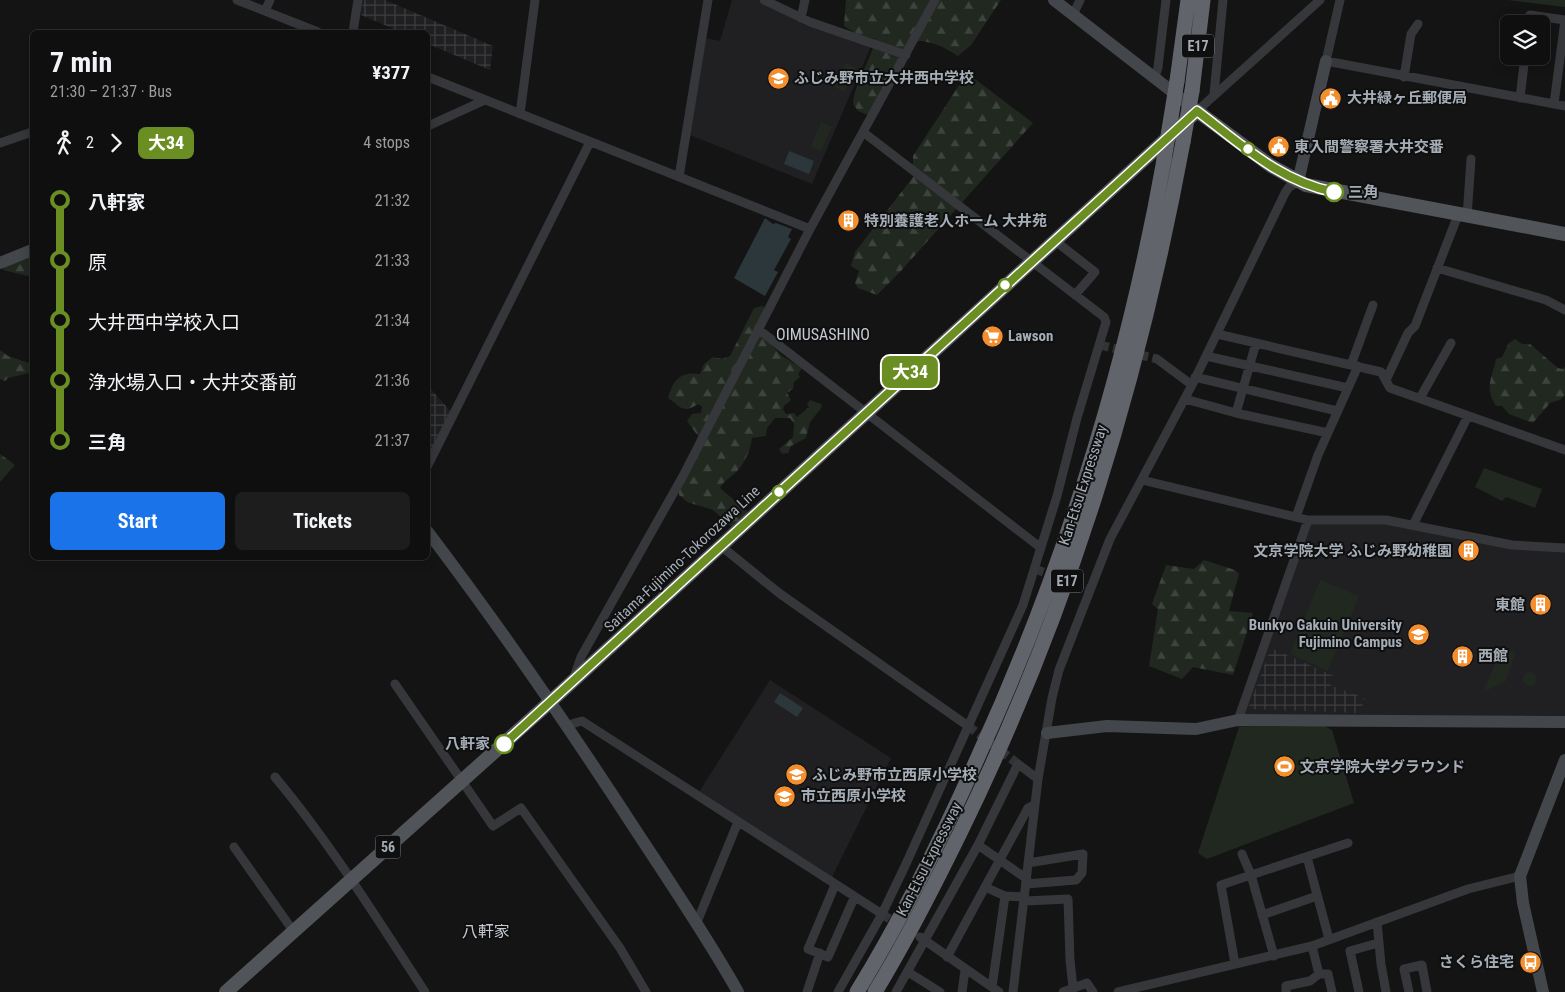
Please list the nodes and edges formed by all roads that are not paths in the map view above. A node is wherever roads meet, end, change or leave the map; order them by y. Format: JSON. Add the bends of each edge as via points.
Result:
{"nodes":[{"id":1,"x":237,"y":0,"type":"edge"},
{"id":2,"x":270,"y":0,"type":"edge"},
{"id":3,"x":358,"y":0,"type":"edge"},
{"id":4,"x":535,"y":0,"type":"edge"},
{"id":5,"x":708,"y":0,"type":"edge"},
{"id":6,"x":764,"y":0,"type":"edge"},
{"id":7,"x":805,"y":0,"type":"edge"},
{"id":8,"x":935,"y":0,"type":"edge"},
{"id":9,"x":1054,"y":0,"type":"edge"},
{"id":10,"x":1080,"y":0,"type":"edge"},
{"id":11,"x":1166,"y":0,"type":"edge"},
{"id":12,"x":1188,"y":0,"type":"edge"},
{"id":13,"x":1203,"y":0,"type":"edge"},
{"id":14,"x":1223,"y":0,"type":"edge"},
{"id":15,"x":1320,"y":0,"type":"edge"},
{"id":16,"x":1340,"y":0,"type":"edge"},
{"id":17,"x":265,"y":11,"type":"junction"},
{"id":18,"x":1073,"y":15,"type":"junction"},
{"id":19,"x":801,"y":18,"type":"junction"},
{"id":20,"x":1550,"y":18,"type":"edge"},
{"id":21,"x":1418,"y":24,"type":"dead end"},
{"id":22,"x":313,"y":30,"type":"edge"},
{"id":23,"x":353,"y":30,"type":"edge"},
{"id":24,"x":906,"y":55,"type":"junction"},
{"id":25,"x":1326,"y":61,"type":"junction"},
{"id":26,"x":1524,"y":65,"type":"edge"},
{"id":27,"x":1155,"y":77,"type":"junction"},
{"id":28,"x":1404,"y":77,"type":"junction"},
{"id":29,"x":430,"y":78,"type":"edge"},
{"id":30,"x":1214,"y":94,"type":"junction"},
{"id":31,"x":1520,"y":98,"type":"junction"},
{"id":32,"x":485,"y":100,"type":"junction"},
{"id":33,"x":1554,"y":104,"type":"junction"},
{"id":34,"x":1565,"y":106,"type":"edge"},
{"id":35,"x":1197,"y":111,"type":"junction"},
{"id":36,"x":520,"y":114,"type":"junction"},
{"id":37,"x":430,"y":125,"type":"edge"},
{"id":38,"x":863,"y":132,"type":"junction"},
{"id":39,"x":30,"y":134,"type":"edge"},
{"id":40,"x":590,"y":142,"type":"junction"},
{"id":41,"x":0,"y":143,"type":"edge"},
{"id":42,"x":1471,"y":159,"type":"dead end"},
{"id":43,"x":679,"y":177,"type":"junction"},
{"id":44,"x":1298,"y":182,"type":"junction"},
{"id":45,"x":1463,"y":216,"type":"junction"},
{"id":46,"x":810,"y":229,"type":"junction"},
{"id":47,"x":1565,"y":234,"type":"edge"},
{"id":48,"x":1054,"y":240,"type":"junction"},
{"id":49,"x":30,"y":251,"type":"edge"},
{"id":50,"x":1030,"y":261,"type":"junction"},
{"id":51,"x":0,"y":263,"type":"edge"},
{"id":52,"x":1437,"y":268,"type":"junction"},
{"id":53,"x":1075,"y":295,"type":"junction"},
{"id":54,"x":1373,"y":305,"type":"dead end"},
{"id":55,"x":1565,"y":310,"type":"edge"},
{"id":56,"x":758,"y":329,"type":"junction"},
{"id":57,"x":1217,"y":334,"type":"junction"},
{"id":58,"x":1256,"y":343,"type":"junction"},
{"id":59,"x":1451,"y":343,"type":"dead end"},
{"id":60,"x":1206,"y":356,"type":"junction"},
{"id":61,"x":1157,"y":359,"type":"tunnel mouth"},
{"id":62,"x":1354,"y":365,"type":"junction"},
{"id":63,"x":1250,"y":366,"type":"junction"},
{"id":64,"x":1386,"y":380,"type":"junction"},
{"id":65,"x":1194,"y":381,"type":"junction"},
{"id":66,"x":1348,"y":388,"type":"junction"},
{"id":67,"x":1244,"y":390,"type":"junction"},
{"id":68,"x":1420,"y":398,"type":"junction"},
{"id":69,"x":1184,"y":399,"type":"junction"},
{"id":70,"x":1337,"y":411,"type":"junction"},
{"id":71,"x":1236,"y":413,"type":"junction"},
{"id":72,"x":864,"y":414,"type":"junction"},
{"id":73,"x":1468,"y":416,"type":"junction"},
{"id":74,"x":1328,"y":433,"type":"junction"},
{"id":75,"x":1565,"y":450,"type":"edge"},
{"id":76,"x":430,"y":461,"type":"edge"},
{"id":77,"x":1142,"y":480,"type":"junction"},
{"id":78,"x":1296,"y":517,"type":"junction"},
{"id":79,"x":1308,"y":520,"type":"junction"},
{"id":80,"x":1413,"y":525,"type":"junction"},
{"id":81,"x":430,"y":535,"type":"edge"},
{"id":82,"x":721,"y":546,"type":"junction"},
{"id":83,"x":1041,"y":548,"type":"junction"},
{"id":84,"x":1565,"y":548,"type":"edge"},
{"id":85,"x":574,"y":681,"type":"junction"},
{"id":86,"x":395,"y":684,"type":"dead end"},
{"id":87,"x":550,"y":702,"type":"junction"},
{"id":88,"x":1238,"y":720,"type":"junction"},
{"id":89,"x":1565,"y":722,"type":"edge"},
{"id":90,"x":568,"y":726,"type":"junction"},
{"id":91,"x":968,"y":726,"type":"junction"},
{"id":92,"x":1046,"y":733,"type":"junction"},
{"id":93,"x":1565,"y":760,"type":"edge"},
{"id":94,"x":275,"y":776,"type":"dead end"},
{"id":95,"x":1038,"y":778,"type":"junction"},
{"id":96,"x":462,"y":781,"type":"junction"},
{"id":97,"x":1034,"y":805,"type":"junction"},
{"id":98,"x":738,"y":822,"type":"junction"},
{"id":99,"x":1348,"y":843,"type":"dead end"},
{"id":100,"x":978,"y":845,"type":"junction"},
{"id":101,"x":234,"y":847,"type":"dead end"},
{"id":102,"x":1242,"y":854,"type":"dead end"},
{"id":103,"x":1307,"y":857,"type":"junction"},
{"id":104,"x":999,"y":861,"type":"junction"},
{"id":105,"x":1028,"y":863,"type":"junction"},
{"id":106,"x":1251,"y":875,"type":"junction"},
{"id":107,"x":1520,"y":876,"type":"junction"},
{"id":108,"x":352,"y":881,"type":"junction"},
{"id":109,"x":1026,"y":882,"type":"junction"},
{"id":110,"x":835,"y":885,"type":"junction"},
{"id":111,"x":985,"y":887,"type":"junction"},
{"id":112,"x":1005,"y":896,"type":"junction"},
{"id":113,"x":1317,"y":896,"type":"junction"},
{"id":114,"x":854,"y":898,"type":"junction"},
{"id":115,"x":1025,"y":899,"type":"junction"},
{"id":116,"x":882,"y":914,"type":"junction"},
{"id":117,"x":1262,"y":915,"type":"junction"},
{"id":118,"x":697,"y":922,"type":"junction"},
{"id":119,"x":1377,"y":922,"type":"junction"},
{"id":120,"x":294,"y":932,"type":"junction"},
{"id":121,"x":923,"y":939,"type":"junction"},
{"id":122,"x":1329,"y":939,"type":"junction"},
{"id":123,"x":1378,"y":943,"type":"junction"},
{"id":124,"x":1312,"y":946,"type":"junction"},
{"id":125,"x":820,"y":954,"type":"junction"},
{"id":126,"x":1274,"y":956,"type":"junction"},
{"id":127,"x":947,"y":957,"type":"junction"},
{"id":128,"x":1235,"y":964,"type":"junction"},
{"id":129,"x":965,"y":970,"type":"junction"},
{"id":130,"x":908,"y":972,"type":"junction"},
{"id":131,"x":1319,"y":974,"type":"junction"},
{"id":132,"x":1073,"y":988,"type":"junction"},
{"id":133,"x":996,"y":989,"type":"edge"},
{"id":134,"x":1134,"y":991,"type":"edge"},
{"id":135,"x":226,"y":992,"type":"edge"},
{"id":136,"x":425,"y":992,"type":"edge"},
{"id":137,"x":646,"y":992,"type":"edge"},
{"id":138,"x":738,"y":992,"type":"edge"},
{"id":139,"x":807,"y":992,"type":"edge"},
{"id":140,"x":838,"y":992,"type":"edge"},
{"id":141,"x":857,"y":992,"type":"edge"},
{"id":142,"x":875,"y":992,"type":"edge"},
{"id":143,"x":896,"y":992,"type":"edge"},
{"id":144,"x":940,"y":992,"type":"edge"},
{"id":145,"x":962,"y":992,"type":"edge"},
{"id":146,"x":1013,"y":992,"type":"edge"},
{"id":147,"x":1064,"y":992,"type":"edge"},
{"id":148,"x":1092,"y":992,"type":"edge"},
{"id":149,"x":1118,"y":992,"type":"edge"},
{"id":150,"x":1286,"y":992,"type":"edge"},
{"id":151,"x":1332,"y":992,"type":"edge"},
{"id":152,"x":1358,"y":992,"type":"edge"},
{"id":153,"x":1386,"y":992,"type":"edge"},
{"id":154,"x":1409,"y":992,"type":"edge"},
{"id":155,"x":1428,"y":992,"type":"edge"},
{"id":156,"x":1542,"y":992,"type":"edge"}],
"edges":[{"from":1,"to":17,"type":"street"},
{"from":2,"to":17,"type":"street"},
{"from":3,"to":23,"type":"street"},
{"from":4,"to":36,"type":"street"},
{"from":5,"to":43,"type":"street"},
{"from":6,"to":19,"type":"street"},
{"from":7,"to":19,"type":"street"},
{"from":8,"to":24,"type":"street"},
{"from":9,"to":18,"type":"street"},
{"from":10,"to":18,"type":"street"},
{"from":11,"to":27,"type":"street"},
{"from":12,"to":141,"type":"highway","name":"Kan-Etsu Expressway","number":"E17","bridge":true,"via":[[1147,250],[1108,406],[1084,485],[1030,640],[920,879]]},
{"from":13,"to":142,"type":"highway","name":"Kan-Etsu Expressway","number":"E17","bridge":true,"via":[[1183,142],[1141,343],[1075,560],[1043,645],[978,795],[933,887]]},
{"from":14,"to":30,"type":"street"},
{"from":15,"to":30,"type":"street"},
{"from":16,"to":25,"type":"street"},
{"from":17,"to":22,"type":"street"},
{"from":18,"to":27,"type":"street"},
{"from":19,"to":24,"type":"street"},
{"from":20,"to":33,"type":"street","via":[[1565,20]]},
{"from":21,"to":28,"type":"street","via":[[1411,34]]},
{"from":24,"to":38,"type":"street"},
{"from":25,"to":28,"type":"street"},
{"from":25,"to":44,"type":"street"},
{"from":26,"to":31,"type":"street"},
{"from":27,"to":35,"type":"street"},
{"from":28,"to":31,"type":"street"},
{"from":29,"to":32,"type":"street"},
{"from":30,"to":35,"type":"street"},
{"from":31,"to":33,"type":"street"},
{"from":32,"to":36,"type":"street"},
{"from":32,"to":37,"type":"street"},
{"from":33,"to":34,"type":"street"},
{"from":35,"to":44,"type":"main road"},
{"from":35,"to":48,"type":"main road","name":"Saitama-Fujimino-Tokorozawa Line","number":"56"},
{"from":36,"to":40,"type":"street"},
{"from":38,"to":46,"type":"street"},
{"from":38,"to":50,"type":"street"},
{"from":39,"to":41,"type":"street"},
{"from":40,"to":43,"type":"street"},
{"from":40,"to":76,"type":"street"},
{"from":42,"to":45,"type":"street"},
{"from":43,"to":46,"type":"street"},
{"from":44,"to":45,"type":"main road"},
{"from":44,"to":57,"type":"street","via":[[1285,193]]},
{"from":45,"to":47,"type":"main road"},
{"from":45,"to":52,"type":"street"},
{"from":46,"to":56,"type":"street"},
{"from":48,"to":50,"type":"main road","name":"Saitama-Fujimino-Tokorozawa Line","number":"56"},
{"from":48,"to":53,"type":"street","via":[[1095,272]]},
{"from":49,"to":51,"type":"street"},
{"from":50,"to":53,"type":"street"},
{"from":50,"to":72,"type":"main road","name":"Saitama-Fujimino-Tokorozawa Line","number":"56"},
{"from":52,"to":55,"type":"street","via":[[1546,300]]},
{"from":52,"to":64,"type":"street","via":[[1415,326],[1408,333]]},
{"from":53,"to":83,"type":"street","via":[[1106,322]]},
{"from":54,"to":62,"type":"street"},
{"from":56,"to":72,"type":"street"},
{"from":56,"to":85,"type":"street","via":[[683,476],[581,657]]},
{"from":57,"to":58,"type":"street"},
{"from":57,"to":60,"type":"street"},
{"from":58,"to":62,"type":"street"},
{"from":58,"to":63,"type":"street"},
{"from":59,"to":68,"type":"street"},
{"from":60,"to":63,"type":"street"},
{"from":60,"to":65,"type":"street"},
{"from":61,"to":65,"type":"street"},
{"from":62,"to":64,"type":"street","via":[[1381,372]]},
{"from":62,"to":66,"type":"street"},
{"from":63,"to":66,"type":"street"},
{"from":63,"to":67,"type":"street"},
{"from":64,"to":68,"type":"street","via":[[1390,388]]},
{"from":65,"to":67,"type":"street"},
{"from":65,"to":69,"type":"street"},
{"from":66,"to":70,"type":"street"},
{"from":67,"to":70,"type":"street"},
{"from":67,"to":71,"type":"street"},
{"from":68,"to":73,"type":"street"},
{"from":69,"to":71,"type":"street"},
{"from":69,"to":77,"type":"street"},
{"from":70,"to":74,"type":"street"},
{"from":71,"to":74,"type":"street"},
{"from":72,"to":82,"type":"main road","name":"Saitama-Fujimino-Tokorozawa Line","number":"56"},
{"from":72,"to":83,"type":"street"},
{"from":73,"to":75,"type":"street"},
{"from":73,"to":80,"type":"street"},
{"from":74,"to":78,"type":"street"},
{"from":77,"to":78,"type":"street"},
{"from":77,"to":92,"type":"street","via":[[1110,539],[1059,670]]},
{"from":78,"to":79,"type":"street"},
{"from":79,"to":80,"type":"street","via":[[1386,520]]},
{"from":79,"to":88,"type":"street"},
{"from":80,"to":84,"type":"street","via":[[1512,545]]},
{"from":81,"to":87,"type":"street"},
{"from":82,"to":85,"type":"main road","name":"Saitama-Fujimino-Tokorozawa Line","number":"56"},
{"from":82,"to":91,"type":"street","via":[[779,593]]},
{"from":83,"to":91,"type":"street","via":[[1023,605]]},
{"from":85,"to":87,"type":"main road","name":"Saitama-Fujimino-Tokorozawa Line","number":"56"},
{"from":86,"to":96,"type":"street"},
{"from":87,"to":90,"type":"street"},
{"from":87,"to":96,"type":"main road","name":"Saitama-Fujimino-Tokorozawa Line","number":"56"},
{"from":88,"to":89,"type":"street"},
{"from":88,"to":92,"type":"street","via":[[1196,730],[1107,726]]},
{"from":90,"to":98,"type":"street","via":[[582,721]]},
{"from":90,"to":118,"type":"street"},
{"from":91,"to":116,"type":"street"},
{"from":92,"to":95,"type":"street"},
{"from":93,"to":107,"type":"street"},
{"from":94,"to":108,"type":"street"},
{"from":95,"to":97,"type":"street"},
{"from":95,"to":100,"type":"street","via":[[1018,764]]},
{"from":96,"to":108,"type":"main road","name":"Saitama-Fujimino-Tokorozawa Line","number":"56"},
{"from":96,"to":137,"type":"street","via":[[493,826],[521,808],[620,948]]},
{"from":97,"to":104,"type":"street","via":[[1028,808]]},
{"from":97,"to":105,"type":"street"},
{"from":98,"to":110,"type":"street"},
{"from":98,"to":118,"type":"street"},
{"from":99,"to":103,"type":"street"},
{"from":100,"to":104,"type":"street"},
{"from":100,"to":121,"type":"street"},
{"from":101,"to":120,"type":"street"},
{"from":102,"to":106,"type":"street"},
{"from":103,"to":106,"type":"street"},
{"from":103,"to":113,"type":"street"},
{"from":104,"to":109,"type":"street"},
{"from":104,"to":111,"type":"street"},
{"from":105,"to":109,"type":"street"},
{"from":105,"to":109,"type":"street","via":[[1083,854],[1082,873],[1076,880]]},
{"from":106,"to":117,"type":"street"},
{"from":106,"to":128,"type":"street","via":[[1221,885]]},
{"from":107,"to":119,"type":"street","via":[[1468,889]]},
{"from":107,"to":156,"type":"street"},
{"from":108,"to":120,"type":"main road","name":"Saitama-Fujimino-Tokorozawa Line","number":"56"},
{"from":108,"to":136,"type":"street"},
{"from":109,"to":115,"type":"street"},
{"from":110,"to":114,"type":"street"},
{"from":110,"to":125,"type":"street","via":[[808,949]]},
{"from":111,"to":112,"type":"street"},
{"from":111,"to":127,"type":"street"},
{"from":112,"to":115,"type":"street"},
{"from":112,"to":133,"type":"street"},
{"from":113,"to":117,"type":"street"},
{"from":113,"to":122,"type":"street"},
{"from":114,"to":116,"type":"street"},
{"from":114,"to":125,"type":"street","via":[[828,956]]},
{"from":115,"to":132,"type":"street","via":[[1068,899]]},
{"from":115,"to":146,"type":"street"},
{"from":116,"to":140,"type":"street"},
{"from":117,"to":126,"type":"street"},
{"from":118,"to":138,"type":"street"},
{"from":119,"to":122,"type":"street"},
{"from":119,"to":123,"type":"street"},
{"from":120,"to":135,"type":"main road","name":"Saitama-Fujimino-Tokorozawa Line","number":"56"},
{"from":121,"to":127,"type":"street"},
{"from":121,"to":130,"type":"street"},
{"from":122,"to":124,"type":"street"},
{"from":123,"to":152,"type":"street","via":[[1350,951]]},
{"from":123,"to":153,"type":"street"},
{"from":124,"to":126,"type":"street"},
{"from":124,"to":131,"type":"street"},
{"from":125,"to":139,"type":"street"},
{"from":126,"to":128,"type":"street"},
{"from":127,"to":129,"type":"street"},
{"from":128,"to":134,"type":"street"},
{"from":129,"to":133,"type":"street"},
{"from":129,"to":145,"type":"street"},
{"from":130,"to":143,"type":"street"},
{"from":130,"to":144,"type":"street"},
{"from":131,"to":150,"type":"street","via":[[1310,981],[1286,986]]},
{"from":131,"to":151,"type":"street","via":[[1328,974]]},
{"from":132,"to":147,"type":"street"},
{"from":132,"to":148,"type":"street","via":[[1087,983]]},
{"from":134,"to":149,"type":"street"},
{"from":154,"to":155,"type":"street","via":[[1404,969],[1422,965]]}]}
